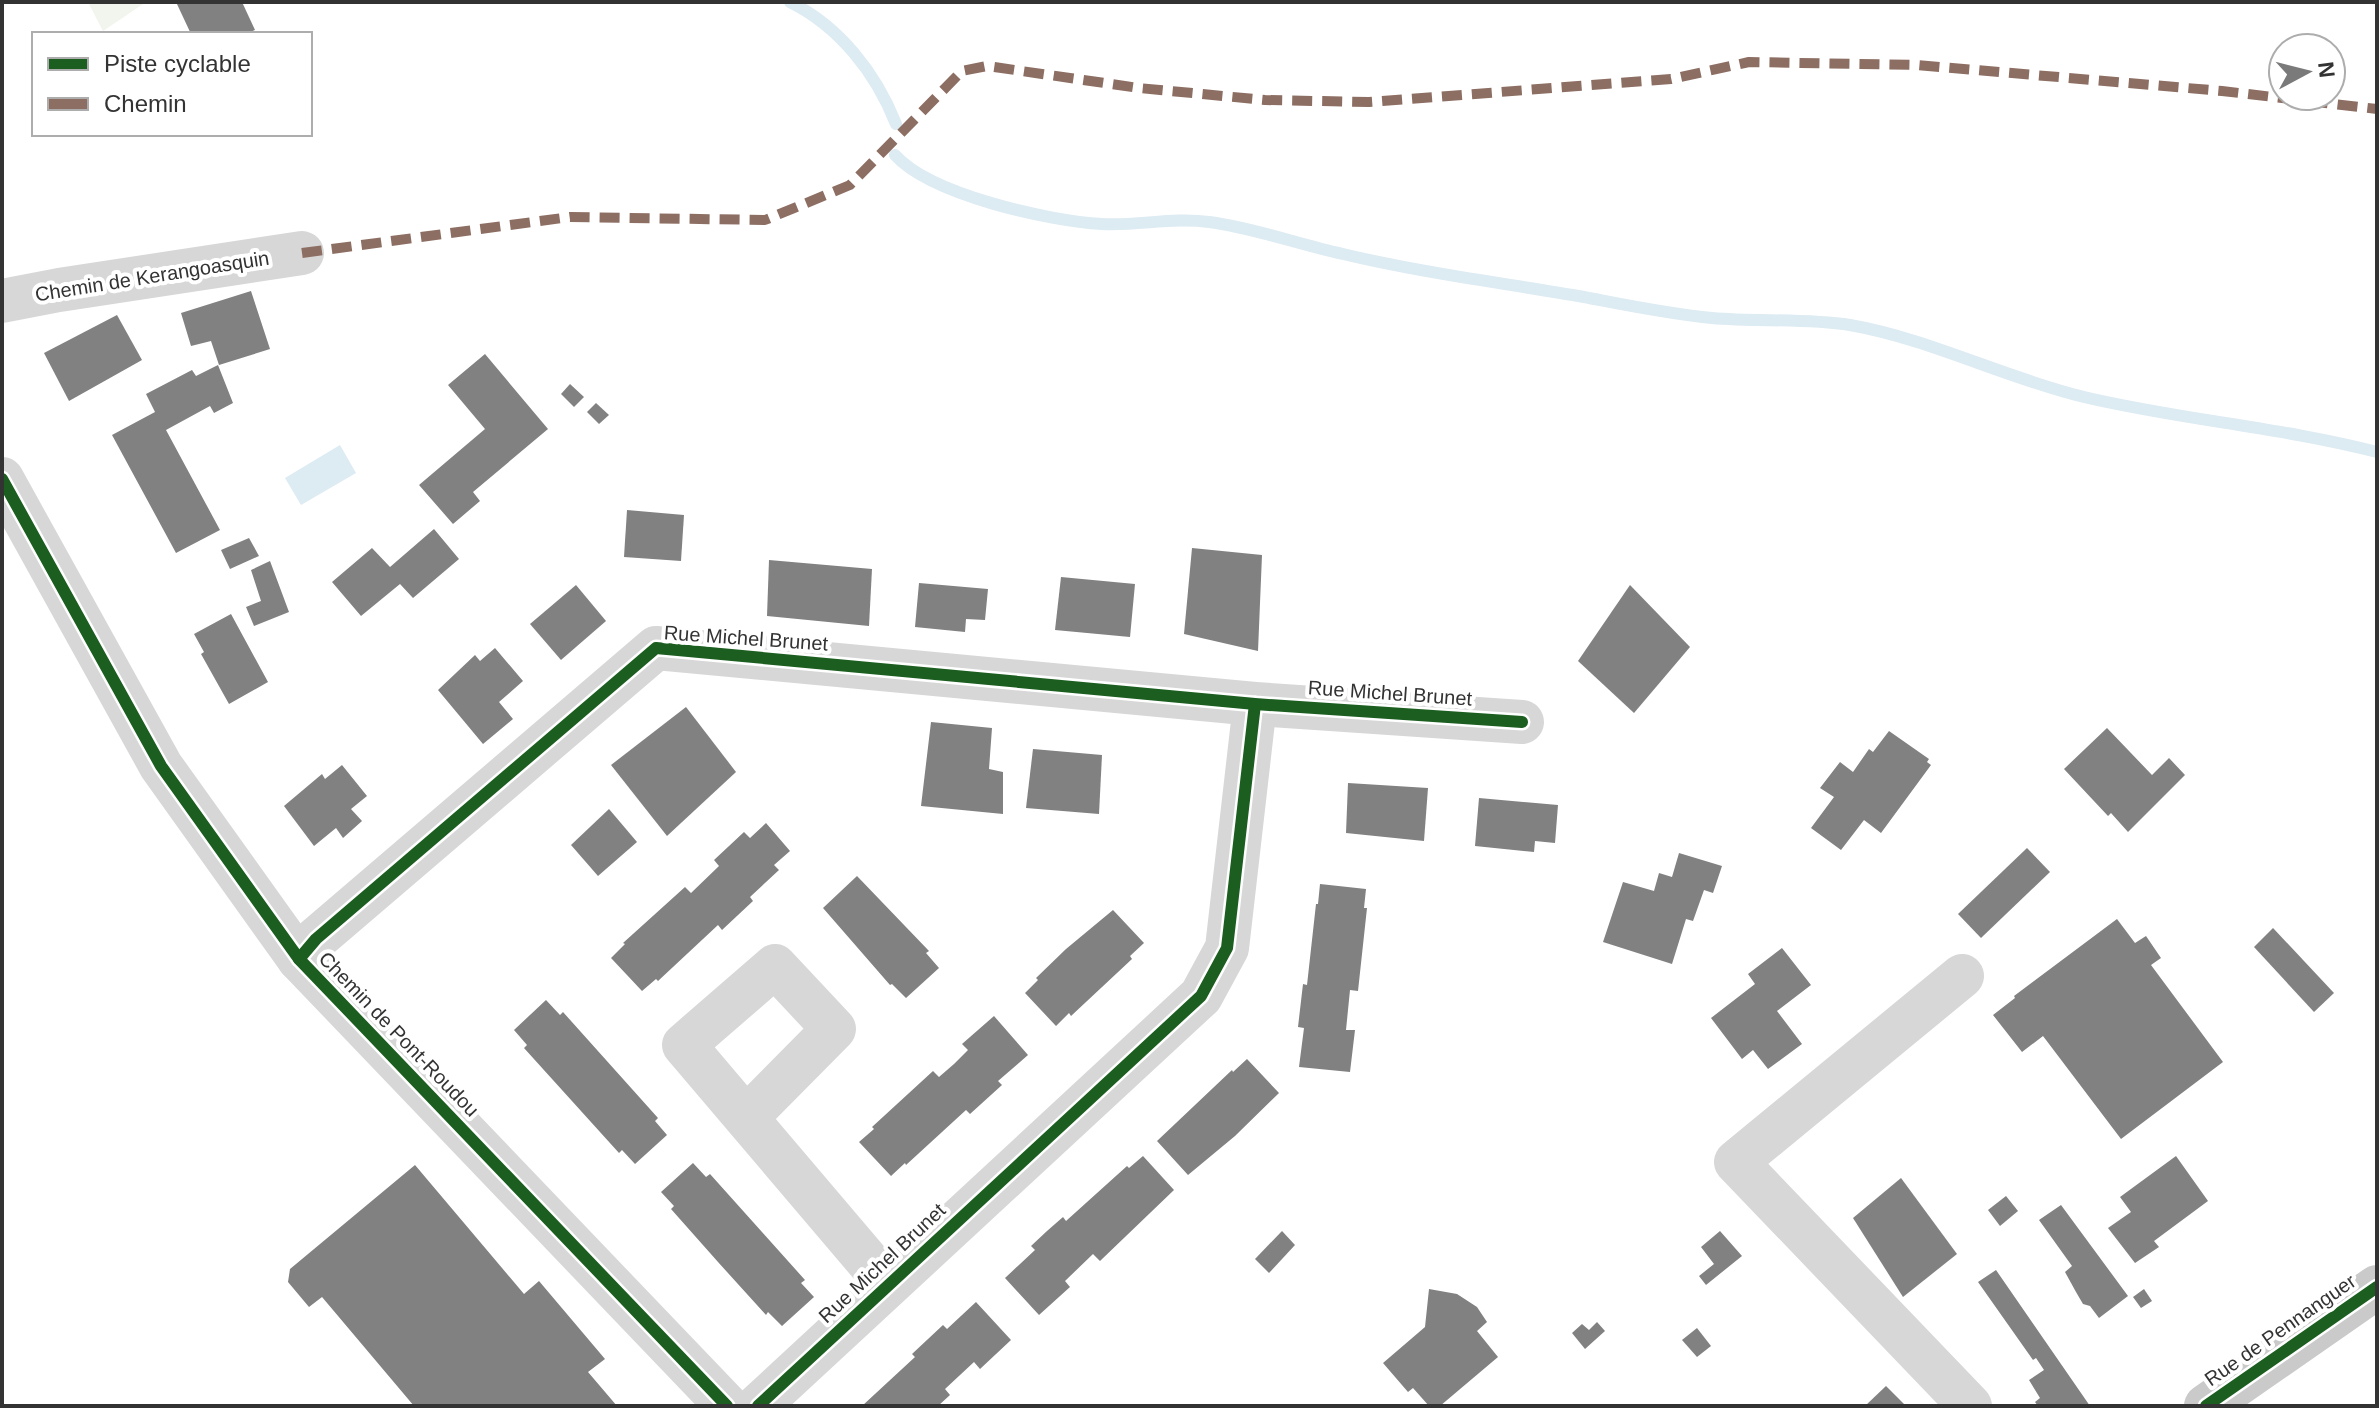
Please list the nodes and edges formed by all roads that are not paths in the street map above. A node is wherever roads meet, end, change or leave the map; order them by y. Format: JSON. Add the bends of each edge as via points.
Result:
{"nodes":[{"id":1,"x":302,"y":253,"type":"dead end"},
{"id":2,"x":2,"y":301,"type":"edge"},
{"id":3,"x":2,"y":479,"type":"edge"},
{"id":4,"x":1255,"y":704,"type":"junction"},
{"id":5,"x":1522,"y":722,"type":"dead end"},
{"id":6,"x":299,"y":959,"type":"junction"},
{"id":7,"x":1962,"y":976,"type":"dead end"},
{"id":8,"x":746,"y":1118,"type":"dead end"},
{"id":9,"x":888,"y":1285,"type":"junction"},
{"id":10,"x":2377,"y":1287,"type":"edge"},
{"id":11,"x":727,"y":1406,"type":"edge"},
{"id":12,"x":758,"y":1406,"type":"edge"},
{"id":13,"x":1970,"y":1406,"type":"edge"},
{"id":14,"x":2206,"y":1406,"type":"edge"}],
"edges":[{"from":1,"to":2,"type":"street","name":"Chemin de Kerangoasquin"},
{"from":3,"to":6,"type":"street","name":"Chemin de Pont-Roudou","via":[[161,766]]},
{"from":4,"to":5,"type":"street","name":"Rue Michel Brunet"},
{"from":4,"to":6,"type":"street","name":"Rue Michel Brunet","via":[[656,648]]},
{"from":4,"to":9,"type":"street","name":"Rue Michel Brunet","via":[[1227,948],[1201,996]]},
{"from":6,"to":11,"type":"street","name":"Chemin de Pont-Roudou"},
{"from":7,"to":13,"type":"street","via":[[1736,1162]]},
{"from":8,"to":9,"type":"street","name":"Rue Michel Brunet"},
{"from":9,"to":12,"type":"street","name":"Rue Michel Brunet"},
{"from":10,"to":14,"type":"main road","name":"Rue de Pennanguer"}]}
